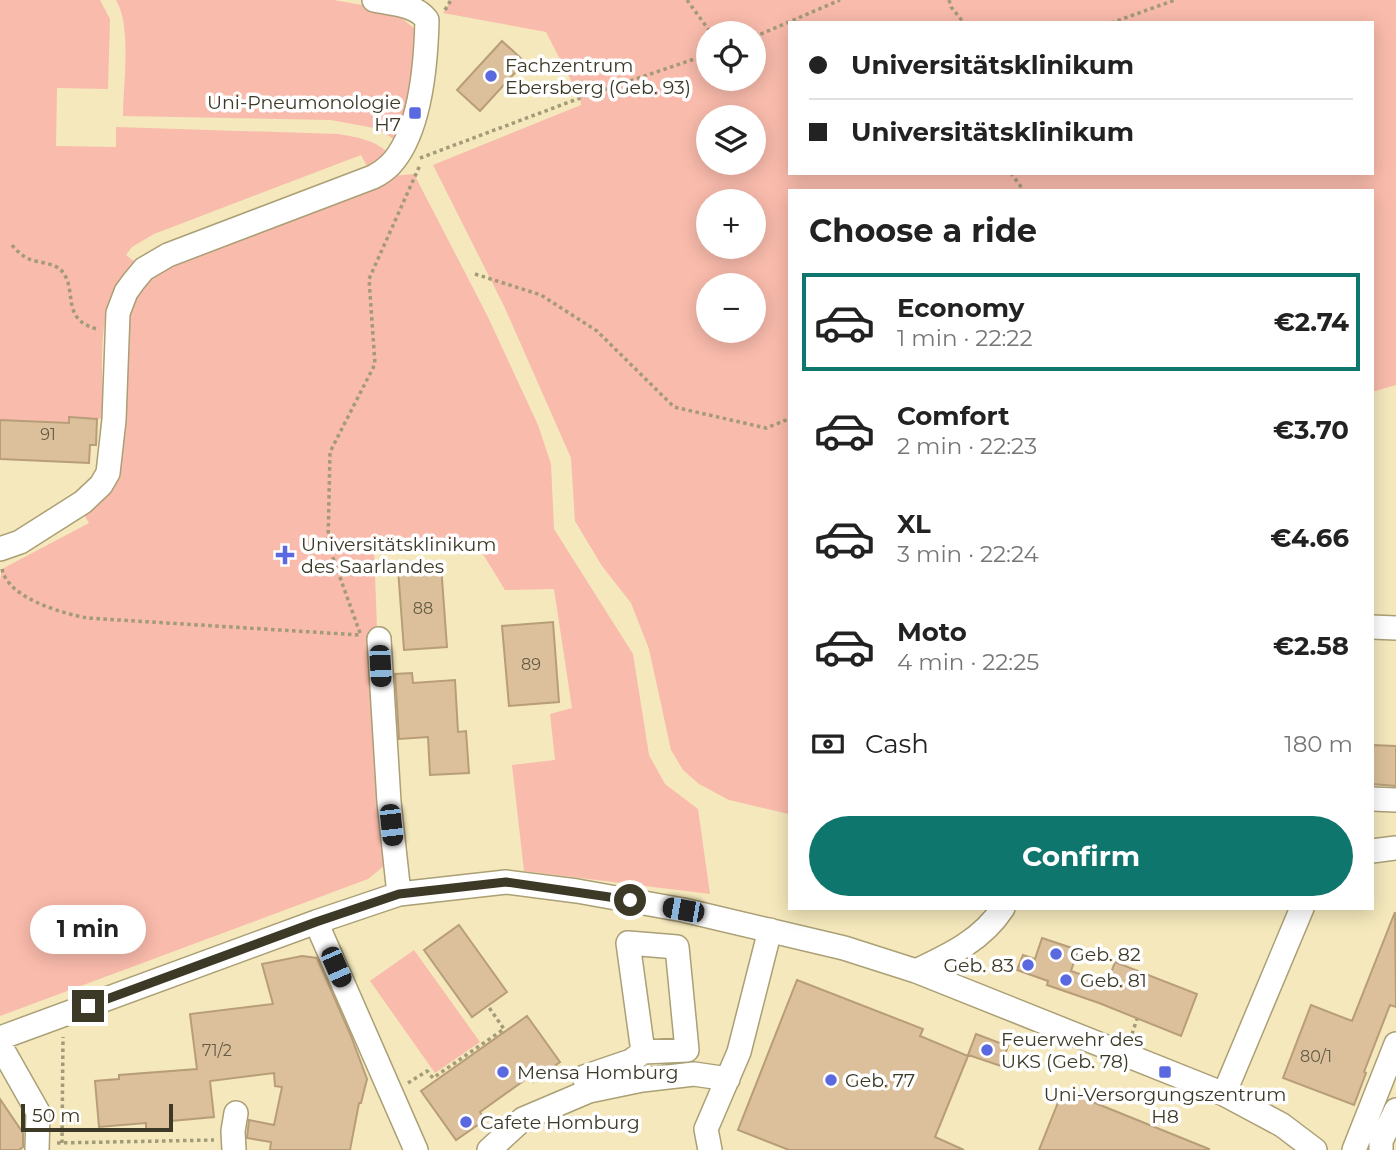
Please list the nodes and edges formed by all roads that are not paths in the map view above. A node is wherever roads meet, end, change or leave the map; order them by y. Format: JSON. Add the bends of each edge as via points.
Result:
{"nodes":[{"id":1,"x":374,"y":0,"type":"edge"},
{"id":2,"x":0,"y":548,"type":"edge"},
{"id":3,"x":1374,"y":627,"type":"edge"},
{"id":4,"x":1396,"y":628,"type":"edge"},
{"id":5,"x":379,"y":639,"type":"dead end"},
{"id":6,"x":1374,"y":799,"type":"edge"},
{"id":7,"x":1396,"y":800,"type":"edge"},
{"id":8,"x":1396,"y":848,"type":"edge"},
{"id":9,"x":1374,"y":851,"type":"edge"},
{"id":10,"x":399,"y":894,"type":"junction"},
{"id":11,"x":1002,"y":910,"type":"edge"},
{"id":12,"x":1300,"y":910,"type":"edge"},
{"id":13,"x":316,"y":922,"type":"junction"},
{"id":14,"x":769,"y":930,"type":"junction"},
{"id":15,"x":916,"y":971,"type":"junction"},
{"id":16,"x":0,"y":1038,"type":"edge"},
{"id":17,"x":1396,"y":1044,"type":"edge"},
{"id":18,"x":0,"y":1045,"type":"edge"},
{"id":19,"x":643,"y":1052,"type":"junction"},
{"id":20,"x":727,"y":1079,"type":"junction"},
{"id":21,"x":589,"y":1091,"type":"junction"},
{"id":22,"x":1224,"y":1094,"type":"junction"},
{"id":23,"x":1396,"y":1110,"type":"edge"},
{"id":24,"x":236,"y":1113,"type":"dead end"},
{"id":25,"x":233,"y":1145,"type":"edge"},
{"id":26,"x":37,"y":1147,"type":"edge"},
{"id":27,"x":416,"y":1150,"type":"edge"},
{"id":28,"x":489,"y":1150,"type":"edge"},
{"id":29,"x":710,"y":1150,"type":"edge"},
{"id":30,"x":1315,"y":1150,"type":"edge"},
{"id":31,"x":1354,"y":1150,"type":"edge"},
{"id":32,"x":1381,"y":1150,"type":"edge"}],
"edges":[{"from":1,"to":2,"type":"street","via":[[411,8],[427,20],[415,113],[391,164],[373,177],[144,269],[126,292],[118,313],[108,473],[83,502],[20,542]]},
{"from":3,"to":4,"type":"street"},
{"from":5,"to":10,"type":"street"},
{"from":6,"to":7,"type":"street"},
{"from":8,"to":9,"type":"street"},
{"from":10,"to":13,"type":"street"},
{"from":10,"to":14,"type":"street","via":[[506,882],[683,910]]},
{"from":11,"to":15,"type":"street","via":[[991,926],[955,953]]},
{"from":12,"to":22,"type":"street"},
{"from":13,"to":16,"type":"street"},
{"from":13,"to":27,"type":"street"},
{"from":14,"to":15,"type":"street"},
{"from":14,"to":20,"type":"street","via":[[739,1052]]},
{"from":15,"to":22,"type":"street"},
{"from":17,"to":31,"type":"street"},
{"from":18,"to":26,"type":"street","via":[[38,1112]]},
{"from":19,"to":19,"type":"street","via":[[687,1050],[677,947],[628,943]]},
{"from":19,"to":21,"type":"street","via":[[631,1061],[584,1076]]},
{"from":20,"to":21,"type":"street","via":[[694,1074]]},
{"from":20,"to":29,"type":"street","via":[[706,1129]]},
{"from":21,"to":28,"type":"street","via":[[523,1119]]},
{"from":22,"to":30,"type":"street","via":[[1282,1125]]},
{"from":23,"to":32,"type":"street"},
{"from":24,"to":25,"type":"street"}]}
